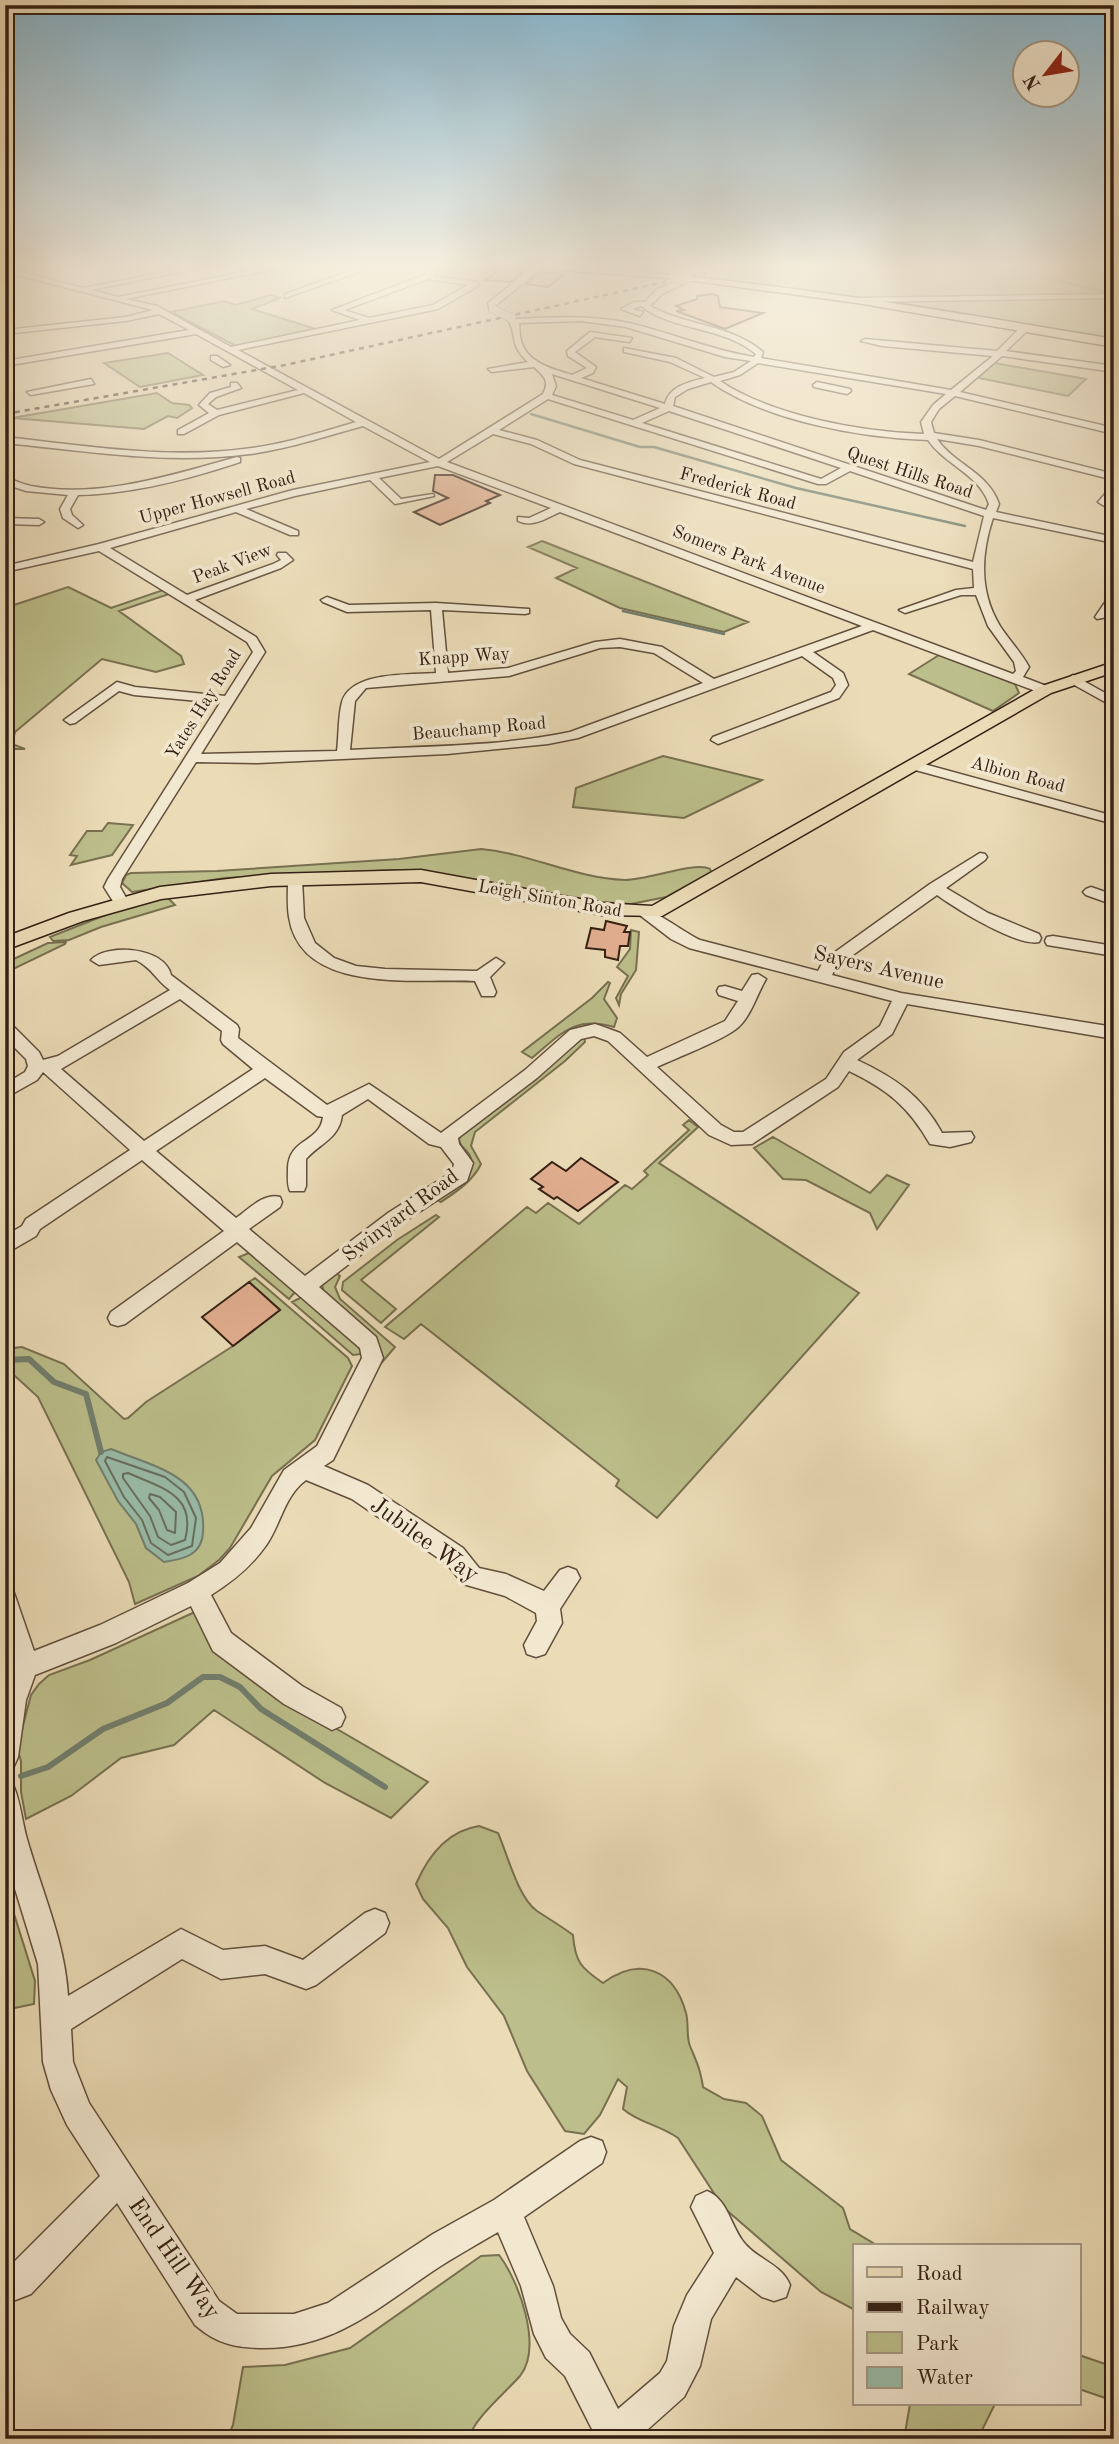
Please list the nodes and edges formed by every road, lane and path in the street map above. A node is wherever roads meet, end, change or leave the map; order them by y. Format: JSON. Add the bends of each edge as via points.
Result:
{"nodes":[{"id":1,"x":87,"y":378,"type":"edge"},
{"id":2,"x":285,"y":378,"type":"edge"},
{"id":3,"x":550,"y":378,"type":"edge"},
{"id":4,"x":578,"y":378,"type":"edge"},
{"id":5,"x":709,"y":378,"type":"edge"},
{"id":6,"x":722,"y":378,"type":"edge"},
{"id":7,"x":856,"y":378,"type":"edge"},
{"id":8,"x":863,"y":378,"type":"edge"},
{"id":9,"x":971,"y":378,"type":"edge"},
{"id":10,"x":712,"y":381,"type":"junction"},
{"id":11,"x":234,"y":385,"type":"dead end"},
{"id":12,"x":817,"y":385,"type":"dead end"},
{"id":13,"x":307,"y":390,"type":"junction"},
{"id":14,"x":32,"y":392,"type":"dead end"},
{"id":15,"x":954,"y":393,"type":"junction"},
{"id":16,"x":547,"y":396,"type":"junction"},
{"id":17,"x":668,"y":408,"type":"junction"},
{"id":18,"x":216,"y":414,"type":"junction"},
{"id":19,"x":366,"y":422,"type":"junction"},
{"id":20,"x":634,"y":424,"type":"junction"},
{"id":21,"x":494,"y":431,"type":"junction"},
{"id":22,"x":1114,"y":431,"type":"edge"},
{"id":23,"x":181,"y":432,"type":"dead end"},
{"id":24,"x":928,"y":436,"type":"junction"},
{"id":25,"x":6,"y":441,"type":"edge"},
{"id":26,"x":258,"y":451,"type":"junction"},
{"id":27,"x":439,"y":463,"type":"junction"},
{"id":28,"x":848,"y":468,"type":"junction"},
{"id":29,"x":371,"y":476,"type":"junction"},
{"id":30,"x":1114,"y":477,"type":"edge"},
{"id":31,"x":5,"y":480,"type":"edge"},
{"id":32,"x":1114,"y":488,"type":"edge"},
{"id":33,"x":75,"y":491,"type":"junction"},
{"id":34,"x":429,"y":496,"type":"dead end"},
{"id":35,"x":560,"y":508,"type":"junction"},
{"id":36,"x":237,"y":509,"type":"junction"},
{"id":37,"x":1114,"y":509,"type":"edge"},
{"id":38,"x":989,"y":514,"type":"junction"},
{"id":39,"x":522,"y":519,"type":"dead end"},
{"id":40,"x":5,"y":521,"type":"edge"},
{"id":41,"x":39,"y":522,"type":"dead end"},
{"id":42,"x":78,"y":525,"type":"dead end"},
{"id":43,"x":294,"y":533,"type":"dead end"},
{"id":44,"x":1114,"y":540,"type":"edge"},
{"id":45,"x":102,"y":547,"type":"junction"},
{"id":46,"x":289,"y":559,"type":"dead end"},
{"id":47,"x":976,"y":566,"type":"junction"},
{"id":48,"x":5,"y":569,"type":"edge"},
{"id":49,"x":979,"y":592,"type":"junction"},
{"id":50,"x":1114,"y":597,"type":"edge"},
{"id":51,"x":188,"y":599,"type":"junction"},
{"id":52,"x":327,"y":600,"type":"dead end"},
{"id":53,"x":436,"y":606,"type":"junction"},
{"id":54,"x":905,"y":610,"type":"dead end"},
{"id":55,"x":525,"y":611,"type":"dead end"},
{"id":56,"x":1101,"y":617,"type":"dead end"},
{"id":57,"x":875,"y":625,"type":"junction"},
{"id":58,"x":804,"y":651,"type":"junction"},
{"id":59,"x":1114,"y":667,"type":"edge"},
{"id":60,"x":442,"y":676,"type":"junction"},
{"id":61,"x":1014,"y":678,"type":"junction"},
{"id":62,"x":1073,"y":679,"type":"junction"},
{"id":63,"x":713,"y":684,"type":"junction"},
{"id":64,"x":1045,"y":690,"type":"junction"},
{"id":65,"x":229,"y":700,"type":"junction"},
{"id":66,"x":1114,"y":704,"type":"edge"},
{"id":67,"x":79,"y":719,"type":"dead end"},
{"id":68,"x":718,"y":740,"type":"dead end"},
{"id":69,"x":343,"y":755,"type":"junction"},
{"id":70,"x":192,"y":758,"type":"junction"},
{"id":71,"x":913,"y":765,"type":"junction"},
{"id":72,"x":1114,"y":820,"type":"edge"},
{"id":73,"x":980,"y":857,"type":"dead end"},
{"id":74,"x":295,"y":879,"type":"junction"},
{"id":75,"x":935,"y":887,"type":"junction"},
{"id":76,"x":1091,"y":892,"type":"dead end"},
{"id":77,"x":1114,"y":900,"type":"edge"},
{"id":78,"x":121,"y":903,"type":"junction"},
{"id":79,"x":646,"y":913,"type":"junction"},
{"id":80,"x":1033,"y":938,"type":"dead end"},
{"id":81,"x":1054,"y":941,"type":"dead end"},
{"id":82,"x":5,"y":944,"type":"edge"},
{"id":83,"x":1114,"y":951,"type":"edge"},
{"id":84,"x":99,"y":960,"type":"dead end"},
{"id":85,"x":496,"y":963,"type":"dead end"},
{"id":86,"x":481,"y":976,"type":"junction"},
{"id":87,"x":822,"y":978,"type":"junction"},
{"id":88,"x":758,"y":979,"type":"dead end"},
{"id":89,"x":181,"y":991,"type":"junction"},
{"id":90,"x":724,"y":991,"type":"dead end"},
{"id":91,"x":488,"y":992,"type":"dead end"},
{"id":92,"x":746,"y":998,"type":"junction"},
{"id":93,"x":901,"y":998,"type":"junction"},
{"id":94,"x":5,"y":1028,"type":"edge"},
{"id":95,"x":1114,"y":1033,"type":"edge"},
{"id":96,"x":845,"y":1062,"type":"junction"},
{"id":97,"x":646,"y":1065,"type":"junction"},
{"id":98,"x":42,"y":1066,"type":"junction"},
{"id":99,"x":265,"y":1069,"type":"junction"},
{"id":100,"x":5,"y":1092,"type":"edge"},
{"id":101,"x":333,"y":1112,"type":"junction"},
{"id":102,"x":965,"y":1137,"type":"dead end"},
{"id":103,"x":448,"y":1141,"type":"junction"},
{"id":104,"x":144,"y":1151,"type":"junction"},
{"id":105,"x":297,"y":1186,"type":"dead end"},
{"id":106,"x":273,"y":1202,"type":"dead end"},
{"id":107,"x":237,"y":1230,"type":"junction"},
{"id":108,"x":5,"y":1246,"type":"edge"},
{"id":109,"x":305,"y":1287,"type":"junction"},
{"id":110,"x":118,"y":1318,"type":"dead end"},
{"id":111,"x":304,"y":1468,"type":"junction"},
{"id":112,"x":568,"y":1578,"type":"dead end"},
{"id":113,"x":197,"y":1591,"type":"junction"},
{"id":114,"x":5,"y":1598,"type":"edge"},
{"id":115,"x":547,"y":1606,"type":"junction"},
{"id":116,"x":536,"y":1645,"type":"dead end"},
{"id":117,"x":26,"y":1666,"type":"junction"},
{"id":118,"x":331,"y":1717,"type":"dead end"},
{"id":119,"x":5,"y":1757,"type":"edge"},
{"id":120,"x":5,"y":1796,"type":"edge"},
{"id":121,"x":375,"y":1923,"type":"dead end"},
{"id":122,"x":56,"y":2021,"type":"junction"},
{"id":123,"x":591,"y":2152,"type":"dead end"},
{"id":124,"x":119,"y":2179,"type":"junction"},
{"id":125,"x":707,"y":2207,"type":"dead end"},
{"id":126,"x":505,"y":2211,"type":"junction"},
{"id":127,"x":732,"y":2254,"type":"junction"},
{"id":128,"x":774,"y":2285,"type":"dead end"},
{"id":129,"x":5,"y":2288,"type":"edge"},
{"id":130,"x":615,"y":2437,"type":"edge"}],
"edges":[{"from":1,"to":14,"type":"street","via":[[92,384]]},
{"from":2,"to":13,"type":"street","name":"Somers Park Avenue"},
{"from":3,"to":16,"type":"street","via":[[553,382]]},
{"from":4,"to":17,"type":"street","name":"Quest Hills Road"},
{"from":5,"to":10,"type":"street"},
{"from":6,"to":10,"type":"street"},
{"from":7,"to":12,"type":"street","via":[[843,391]]},
{"from":8,"to":15,"type":"street"},
{"from":9,"to":15,"type":"street"},
{"from":10,"to":17,"type":"street","via":[[685,387],[671,396]]},
{"from":10,"to":24,"type":"street","via":[[740,396],[798,415]]},
{"from":11,"to":18,"type":"street","via":[[237,388],[208,396],[204,402]]},
{"from":13,"to":18,"type":"street"},
{"from":13,"to":19,"type":"street","name":"Somers Park Avenue"},
{"from":15,"to":22,"type":"street"},
{"from":15,"to":24,"type":"street","via":[[928,416]]},
{"from":16,"to":20,"type":"street"},
{"from":16,"to":21,"type":"street"},
{"from":17,"to":20,"type":"street"},
{"from":17,"to":28,"type":"street","name":"Quest Hills Road"},
{"from":18,"to":23,"type":"street"},
{"from":19,"to":26,"type":"street"},
{"from":19,"to":27,"type":"street","name":"Somers Park Avenue"},
{"from":20,"to":28,"type":"street","via":[[822,482]]},
{"from":21,"to":27,"type":"street"},
{"from":21,"to":47,"type":"street","name":"Frederick Road","via":[[534,442],[577,462]]},
{"from":24,"to":30,"type":"street","via":[[979,443]]},
{"from":24,"to":38,"type":"street","via":[[938,450],[987,489],[993,497]]},
{"from":25,"to":26,"type":"street","via":[[177,456]]},
{"from":26,"to":33,"type":"street","via":[[172,480]]},
{"from":27,"to":29,"type":"street","name":"Upper Howsell Road"},
{"from":27,"to":35,"type":"street","name":"Somers Park Avenue"},
{"from":28,"to":38,"type":"street","name":"Quest Hills Road"},
{"from":29,"to":34,"type":"street","via":[[399,502]]},
{"from":29,"to":36,"type":"street","name":"Upper Howsell Road"},
{"from":31,"to":33,"type":"street","via":[[39,490]]},
{"from":32,"to":37,"type":"street","via":[[1103,502]]},
{"from":33,"to":42,"type":"street","via":[[65,509],[66,516]]},
{"from":35,"to":39,"type":"street","via":[[529,522]]},
{"from":35,"to":57,"type":"street","name":"Somers Park Avenue"},
{"from":36,"to":43,"type":"street"},
{"from":36,"to":45,"type":"street","name":"Upper Howsell Road"},
{"from":38,"to":44,"type":"street","name":"Quest Hills Road"},
{"from":38,"to":47,"type":"street"},
{"from":40,"to":41,"type":"street"},
{"from":45,"to":48,"type":"street","name":"Upper Howsell Road"},
{"from":45,"to":51,"type":"street","name":"Yates Hay Road"},
{"from":46,"to":51,"type":"street","name":"Peak View"},
{"from":47,"to":49,"type":"street"},
{"from":49,"to":54,"type":"street","via":[[960,592]]},
{"from":49,"to":61,"type":"street","via":[[993,624],[1023,667]]},
{"from":50,"to":56,"type":"street"},
{"from":51,"to":65,"type":"street","name":"Yates Hay Road","via":[[257,646],[259,652]]},
{"from":52,"to":53,"type":"street","via":[[347,609]]},
{"from":53,"to":55,"type":"street"},
{"from":53,"to":60,"type":"street"},
{"from":57,"to":58,"type":"street","name":"Beauchamp Road"},
{"from":57,"to":61,"type":"street","name":"Somers Park Avenue"},
{"from":58,"to":63,"type":"street","name":"Beauchamp Road"},
{"from":58,"to":68,"type":"street","via":[[838,676],[842,685],[835,695]]},
{"from":59,"to":62,"type":"main road","name":"Leigh Sinton Road"},
{"from":60,"to":63,"type":"street","name":"Knapp Way","via":[[509,672],[598,645],[620,643],[659,650]]},
{"from":60,"to":69,"type":"street","name":"Knapp Way","via":[[382,681],[354,691]]},
{"from":61,"to":64,"type":"street","name":"Somers Park Avenue"},
{"from":62,"to":64,"type":"main road","name":"Leigh Sinton Road"},
{"from":62,"to":66,"type":"street"},
{"from":63,"to":69,"type":"street","name":"Beauchamp Road","via":[[544,742]]},
{"from":64,"to":71,"type":"main road","name":"Leigh Sinton Road"},
{"from":65,"to":67,"type":"street","via":[[134,691],[119,684]]},
{"from":65,"to":70,"type":"street","name":"Yates Hay Road"},
{"from":69,"to":70,"type":"street","name":"Beauchamp Road"},
{"from":70,"to":78,"type":"street","name":"Yates Hay Road","via":[[115,880],[112,887]]},
{"from":71,"to":72,"type":"street","name":"Albion Road"},
{"from":71,"to":79,"type":"main road","name":"Leigh Sinton Road","via":[[665,907]]},
{"from":73,"to":75,"type":"street"},
{"from":74,"to":78,"type":"main road","name":"Leigh Sinton Road","via":[[196,887]]},
{"from":74,"to":79,"type":"main road","name":"Leigh Sinton Road","via":[[421,876]]},
{"from":74,"to":86,"type":"street","via":[[293,905],[300,929],[316,953],[333,965],[356,973]]},
{"from":75,"to":80,"type":"street","via":[[999,927]]},
{"from":75,"to":87,"type":"street","via":[[830,964]]},
{"from":76,"to":77,"type":"street"},
{"from":78,"to":82,"type":"main road","name":"Leigh Sinton Road"},
{"from":79,"to":87,"type":"street","name":"Sayers Avenue","via":[[695,944]]},
{"from":81,"to":83,"type":"street"},
{"from":84,"to":89,"type":"street","via":[[137,953]]},
{"from":85,"to":86,"type":"street"},
{"from":86,"to":91,"type":"street"},
{"from":87,"to":93,"type":"street","name":"Sayers Avenue"},
{"from":88,"to":92,"type":"street"},
{"from":89,"to":98,"type":"street","via":[[64,1060]]},
{"from":89,"to":99,"type":"street","via":[[231,1029],[229,1040]]},
{"from":90,"to":92,"type":"street"},
{"from":92,"to":97,"type":"street","via":[[731,1025]]},
{"from":93,"to":95,"type":"street","name":"Sayers Avenue"},
{"from":93,"to":96,"type":"street","name":"Swinyard Road","via":[[886,1030]]},
{"from":94,"to":98,"type":"street"},
{"from":96,"to":97,"type":"street","name":"Swinyard Road","via":[[832,1083],[746,1139],[715,1130]]},
{"from":96,"to":102,"type":"street","via":[[913,1101],[936,1139]]},
{"from":97,"to":103,"type":"street","name":"Swinyard Road","via":[[608,1034],[583,1031],[454,1131]]},
{"from":98,"to":100,"type":"street"},
{"from":98,"to":104,"type":"street"},
{"from":99,"to":101,"type":"street","via":[[323,1111]]},
{"from":99,"to":104,"type":"street"},
{"from":101,"to":103,"type":"street","via":[[369,1090],[435,1139]]},
{"from":101,"to":105,"type":"street","via":[[328,1133],[297,1158]]},
{"from":103,"to":109,"type":"street","name":"Swinyard Road","via":[[464,1163],[460,1176],[395,1218]]},
{"from":104,"to":107,"type":"street"},
{"from":104,"to":108,"type":"street"},
{"from":106,"to":107,"type":"street"},
{"from":107,"to":109,"type":"street"},
{"from":107,"to":110,"type":"street"},
{"from":109,"to":111,"type":"street","via":[[369,1343],[373,1358],[325,1452]]},
{"from":111,"to":113,"type":"street","via":[[284,1487],[259,1536],[228,1571]]},
{"from":111,"to":115,"type":"street","name":"Jubilee Way","via":[[360,1492],[455,1556],[461,1569],[475,1578],[510,1586]]},
{"from":112,"to":115,"type":"street"},
{"from":113,"to":117,"type":"street"},
{"from":113,"to":118,"type":"street","via":[[222,1642]]},
{"from":114,"to":117,"type":"street"},
{"from":115,"to":116,"type":"street","via":[[550,1623]]},
{"from":117,"to":119,"type":"street","via":[[13,1700]]},
{"from":120,"to":122,"type":"street","name":"End Hill Way","via":[[13,1838],[52,1964]]},
{"from":121,"to":122,"type":"street","via":[[306,1975],[265,1960],[221,1965],[181,1943]]},
{"from":122,"to":124,"type":"street","name":"End Hill Way","via":[[58,2062],[66,2090]]},
{"from":123,"to":126,"type":"street","name":"End Hill Way"},
{"from":124,"to":126,"type":"street","name":"End Hill Way","via":[[207,2313],[237,2331],[294,2331],[337,2316]]},
{"from":124,"to":129,"type":"street","via":[[19,2281]]},
{"from":125,"to":127,"type":"street"},
{"from":126,"to":130,"type":"street","via":[[537,2286],[546,2322],[558,2346],[576,2364]]},
{"from":127,"to":128,"type":"street"},
{"from":127,"to":130,"type":"street","via":[[695,2316],[683,2366],[672,2385]]}]}
